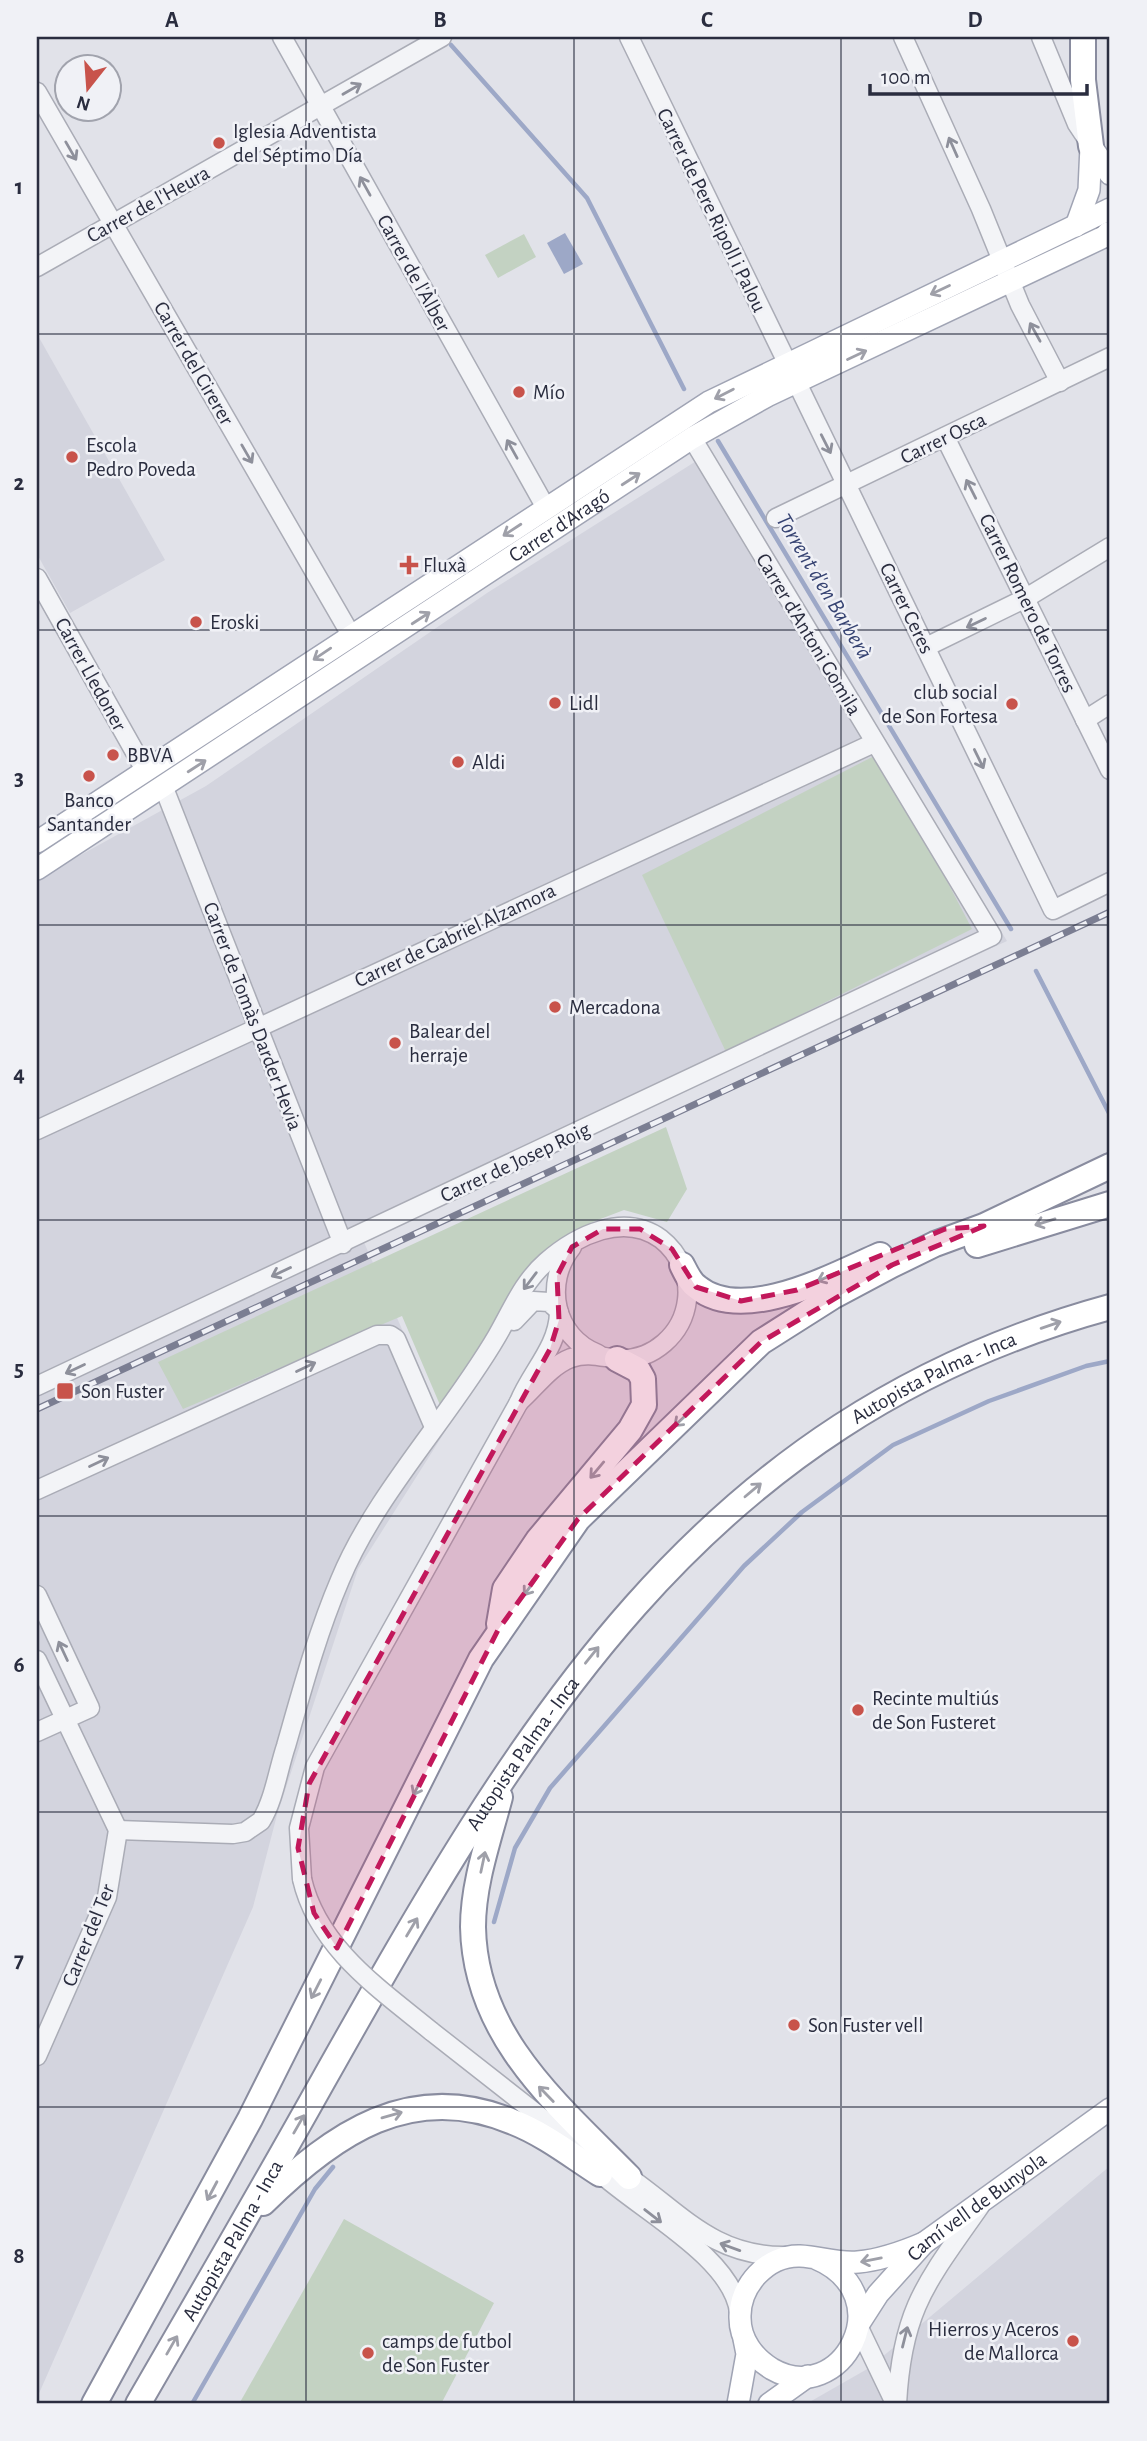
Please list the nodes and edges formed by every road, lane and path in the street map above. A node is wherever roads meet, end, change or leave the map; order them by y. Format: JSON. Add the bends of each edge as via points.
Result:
{"nodes":[{"id":1,"x":282,"y":37,"type":"edge"},
{"id":2,"x":442,"y":37,"type":"edge"},
{"id":3,"x":629,"y":37,"type":"edge"},
{"id":4,"x":903,"y":37,"type":"edge"},
{"id":5,"x":1041,"y":37,"type":"edge"},
{"id":6,"x":1083,"y":37,"type":"edge"},
{"id":7,"x":37,"y":92,"type":"edge"},
{"id":8,"x":321,"y":107,"type":"junction"},
{"id":9,"x":1091,"y":146,"type":"junction"},
{"id":10,"x":1110,"y":174,"type":"edge"},
{"id":11,"x":1110,"y":209,"type":"edge"},
{"id":12,"x":114,"y":224,"type":"junction"},
{"id":13,"x":1076,"y":226,"type":"junction"},
{"id":14,"x":1110,"y":234,"type":"edge"},
{"id":15,"x":1002,"y":261,"type":"junction"},
{"id":16,"x":37,"y":267,"type":"edge"},
{"id":17,"x":1011,"y":283,"type":"junction"},
{"id":18,"x":1110,"y":357,"type":"edge"},
{"id":19,"x":785,"y":363,"type":"junction"},
{"id":20,"x":1060,"y":382,"type":"junction"},
{"id":21,"x":795,"y":383,"type":"junction"},
{"id":22,"x":945,"y":437,"type":"junction"},
{"id":23,"x":692,"y":438,"type":"junction"},
{"id":24,"x":847,"y":484,"type":"junction"},
{"id":25,"x":546,"y":508,"type":"junction"},
{"id":26,"x":776,"y":518,"type":"dead end"},
{"id":27,"x":549,"y":533,"type":"junction"},
{"id":28,"x":1110,"y":547,"type":"edge"},
{"id":29,"x":37,"y":578,"type":"edge"},
{"id":30,"x":1026,"y":598,"type":"junction"},
{"id":31,"x":351,"y":635,"type":"junction"},
{"id":32,"x":377,"y":647,"type":"junction"},
{"id":33,"x":926,"y":647,"type":"junction"},
{"id":34,"x":1110,"y":704,"type":"edge"},
{"id":35,"x":1085,"y":720,"type":"junction"},
{"id":36,"x":874,"y":743,"type":"junction"},
{"id":37,"x":154,"y":765,"type":"junction"},
{"id":38,"x":1110,"y":770,"type":"edge"},
{"id":39,"x":164,"y":788,"type":"junction"},
{"id":40,"x":137,"y":805,"type":"junction"},
{"id":41,"x":37,"y":842,"type":"edge"},
{"id":42,"x":37,"y":869,"type":"edge"},
{"id":43,"x":1110,"y":882,"type":"edge"},
{"id":44,"x":992,"y":936,"type":"joint"},
{"id":45,"x":257,"y":1026,"type":"junction"},
{"id":46,"x":37,"y":1130,"type":"edge"},
{"id":47,"x":1110,"y":1166,"type":"edge"},
{"id":48,"x":1110,"y":1204,"type":"edge"},
{"id":49,"x":984,"y":1226,"type":"junction"},
{"id":50,"x":578,"y":1241,"type":"junction"},
{"id":51,"x":343,"y":1244,"type":"junction"},
{"id":52,"x":682,"y":1265,"type":"junction"},
{"id":53,"x":1110,"y":1307,"type":"edge"},
{"id":54,"x":558,"y":1311,"type":"junction"},
{"id":55,"x":498,"y":1335,"type":"junction"},
{"id":56,"x":609,"y":1357,"type":"junction"},
{"id":57,"x":732,"y":1372,"type":"junction"},
{"id":58,"x":37,"y":1386,"type":"edge"},
{"id":59,"x":519,"y":1402,"type":"junction"},
{"id":60,"x":434,"y":1427,"type":"junction"},
{"id":61,"x":37,"y":1490,"type":"edge"},
{"id":62,"x":37,"y":1595,"type":"edge"},
{"id":63,"x":498,"y":1630,"type":"junction"},
{"id":64,"x":37,"y":1660,"type":"edge"},
{"id":65,"x":65,"y":1720,"type":"junction"},
{"id":66,"x":39,"y":1725,"type":"edge"},
{"id":67,"x":508,"y":1769,"type":"junction"},
{"id":68,"x":118,"y":1830,"type":"junction"},
{"id":69,"x":37,"y":2056,"type":"edge"},
{"id":70,"x":1110,"y":2109,"type":"edge"},
{"id":71,"x":556,"y":2129,"type":"junction"},
{"id":72,"x":600,"y":2174,"type":"junction"},
{"id":73,"x":629,"y":2177,"type":"junction"},
{"id":74,"x":983,"y":2202,"type":"junction"},
{"id":75,"x":240,"y":2226,"type":"junction"},
{"id":76,"x":924,"y":2243,"type":"junction"},
{"id":77,"x":806,"y":2257,"type":"junction"},
{"id":78,"x":740,"y":2316,"type":"junction"},
{"id":79,"x":860,"y":2325,"type":"junction"},
{"id":80,"x":744,"y":2339,"type":"junction"},
{"id":81,"x":808,"y":2376,"type":"junction"},
{"id":82,"x":94,"y":2404,"type":"edge"},
{"id":83,"x":138,"y":2404,"type":"edge"},
{"id":84,"x":738,"y":2404,"type":"edge"},
{"id":85,"x":769,"y":2404,"type":"edge"},
{"id":86,"x":896,"y":2404,"type":"edge"}],
"edges":[{"from":1,"to":8,"type":"street","name":"Carrer de l'Àlber"},
{"from":8,"to":2,"type":"street","name":"Carrer de l'Heura","one_way":true},
{"from":3,"to":19,"type":"street","name":"Carrer de Pere Ripoll i Palou"},
{"from":15,"to":4,"type":"street","one_way":true},
{"from":5,"to":9,"type":"street","via":[[1077,124]]},
{"from":6,"to":9,"type":"highway"},
{"from":7,"to":12,"type":"street","name":"Carrer del Cirerer","one_way":true},
{"from":8,"to":12,"type":"street","name":"Carrer de l'Heura"},
{"from":25,"to":8,"type":"street","name":"Carrer de l'Àlber","one_way":true},
{"from":9,"to":10,"type":"main road"},
{"from":9,"to":13,"type":"main road","via":[[1089,190]]},
{"from":11,"to":13,"type":"main road","name":"Carrer d'Aragó"},
{"from":12,"to":16,"type":"street","name":"Carrer de l'Heura"},
{"from":12,"to":31,"type":"street","name":"Carrer del Cirerer","one_way":true},
{"from":13,"to":15,"type":"main road","name":"Carrer d'Aragó"},
{"from":14,"to":17,"type":"main road","name":"Carrer d'Aragó"},
{"from":15,"to":17,"type":"street"},
{"from":15,"to":19,"type":"main road","name":"Carrer d'Aragó","one_way":true},
{"from":20,"to":17,"type":"street","one_way":true},
{"from":21,"to":17,"type":"main road","name":"Carrer d'Aragó","one_way":true},
{"from":18,"to":20,"type":"street","name":"Carrer Osca"},
{"from":19,"to":21,"type":"street","name":"Carrer de Pere Ripoll i Palou"},
{"from":19,"to":25,"type":"main road","name":"Carrer d'Aragó","one_way":true,"via":[[671,425]]},
{"from":20,"to":22,"type":"street","name":"Carrer Osca"},
{"from":21,"to":23,"type":"main road","name":"Carrer d'Aragó"},
{"from":21,"to":24,"type":"street","name":"Carrer Ceres","one_way":true},
{"from":22,"to":24,"type":"street","name":"Carrer Osca"},
{"from":30,"to":22,"type":"street","name":"Carrer Romero de Torres","one_way":true},
{"from":27,"to":23,"type":"main road","name":"Carrer d'Aragó","one_way":true},
{"from":23,"to":36,"type":"street","name":"Carrer d'Antoni Gomila"},
{"from":24,"to":26,"type":"street","name":"Carrer Osca"},
{"from":24,"to":33,"type":"street","name":"Carrer Ceres"},
{"from":25,"to":27,"type":"main road"},
{"from":25,"to":31,"type":"main road","name":"Carrer d'Aragó","one_way":true},
{"from":32,"to":27,"type":"main road","name":"Carrer d'Aragó","one_way":true},
{"from":28,"to":30,"type":"street"},
{"from":29,"to":37,"type":"street","name":"Carrer Lledoner"},
{"from":30,"to":33,"type":"street","one_way":true},
{"from":30,"to":35,"type":"street","name":"Carrer Romero de Torres"},
{"from":31,"to":32,"type":"main road"},
{"from":31,"to":37,"type":"main road","name":"Carrer d'Aragó","one_way":true},
{"from":39,"to":32,"type":"main road","name":"Carrer d'Aragó","one_way":true},
{"from":33,"to":43,"type":"street","name":"Carrer Ceres","one_way":true,"via":[[1053,910]]},
{"from":34,"to":35,"type":"street"},
{"from":35,"to":38,"type":"street","name":"Carrer Romero de Torres"},
{"from":36,"to":44,"type":"street","name":"Carrer d'Antoni Gomila"},
{"from":36,"to":45,"type":"street","name":"Carrer de Gabriel Alzamora"},
{"from":37,"to":39,"type":"main road"},
{"from":37,"to":40,"type":"main road"},
{"from":37,"to":41,"type":"main road","name":"Carrer d'Aragó"},
{"from":39,"to":40,"type":"main road","name":"Carrer d'Aragó"},
{"from":39,"to":45,"type":"street","name":"Carrer de Tomàs Darder Hevia"},
{"from":40,"to":42,"type":"main road","name":"Carrer d'Aragó"},
{"from":44,"to":51,"type":"street","name":"Carrer de Josep Roig"},
{"from":45,"to":46,"type":"street","name":"Carrer de Gabriel Alzamora"},
{"from":45,"to":51,"type":"street","name":"Carrer de Tomàs Darder Hevia"},
{"from":47,"to":49,"type":"highway"},
{"from":48,"to":57,"type":"highway","one_way":true,"via":[[935,1260]]},
{"from":49,"to":52,"type":"highway","one_way":true,"via":[[945,1229],[797,1290],[741,1301],[702,1292]]},
{"from":49,"to":57,"type":"highway","via":[[935,1244],[832,1297],[761,1342]]},
{"from":50,"to":52,"type":"street","via":[[603,1229],[640,1229],[665,1243]]},
{"from":50,"to":54,"type":"street","via":[[560,1266],[555,1287]]},
{"from":50,"to":55,"type":"street","one_way":true,"via":[[538,1270],[506,1314]]},
{"from":51,"to":58,"type":"street","name":"Carrer de Josep Roig","one_way":true},
{"from":52,"to":56,"type":"street","via":[[688,1297],[678,1328],[654,1350],[634,1358]]},
{"from":67,"to":53,"type":"highway","name":"Autopista Palma - Inca","one_way":true,"via":[[564,1689],[631,1608],[701,1535],[758,1486],[816,1443],[942,1369],[1010,1339]]},
{"from":54,"to":55,"type":"street","via":[[549,1302],[530,1303]]},
{"from":54,"to":56,"type":"street","via":[[573,1338]]},
{"from":54,"to":59,"type":"street","via":[[552,1343]]},
{"from":55,"to":60,"type":"street"},
{"from":56,"to":59,"type":"street","via":[[584,1354],[561,1363]]},
{"from":56,"to":63,"type":"highway","one_way":true,"via":[[638,1370],[644,1405],[630,1430],[538,1540],[505,1589]]},
{"from":57,"to":63,"type":"highway","name":"Autopista Palma - Inca","one_way":true,"via":[[578,1520]]},
{"from":59,"to":71,"type":"street","bridge":true,"via":[[315,1767],[299,1828],[302,1880],[314,1913],[339,1950],[431,2031]]},
{"from":61,"to":60,"type":"street","one_way":true,"via":[[377,1335],[396,1339]]},
{"from":60,"to":68,"type":"street","via":[[347,1562],[316,1642],[261,1821],[233,1834]]},
{"from":65,"to":62,"type":"street","one_way":true,"via":[[90,1708]]},
{"from":63,"to":82,"type":"highway","name":"Autopista Palma - Inca","one_way":true,"via":[[250,2119]]},
{"from":64,"to":65,"type":"street"},
{"from":65,"to":66,"type":"street"},
{"from":65,"to":68,"type":"street"},
{"from":73,"to":67,"type":"highway","one_way":true,"via":[[530,2076],[487,1998],[476,1957],[475,1908],[485,1850]]},
{"from":75,"to":67,"type":"highway","name":"Autopista Palma - Inca","one_way":true},
{"from":68,"to":69,"type":"street","name":"Carrer del Ter","via":[[107,1897]]},
{"from":70,"to":74,"type":"main road","name":"Camí vell de Bunyola"},
{"from":71,"to":72,"type":"street"},
{"from":71,"to":73,"type":"street"},
{"from":75,"to":72,"type":"highway","one_way":true,"via":[[292,2174],[341,2136],[390,2115],[424,2108],[472,2109],[513,2122]]},
{"from":72,"to":78,"type":"street","one_way":true,"via":[[720,2270],[737,2299]]},
{"from":77,"to":73,"type":"street","one_way":true,"via":[[760,2256],[721,2244]]},
{"from":74,"to":76,"type":"main road","name":"Camí vell de Bunyola"},
{"from":86,"to":74,"type":"street","one_way":true,"via":[[899,2360],[910,2316],[929,2279]]},
{"from":83,"to":75,"type":"highway","name":"Autopista Palma - Inca","one_way":true},
{"from":76,"to":77,"type":"main road","one_way":true,"via":[[856,2262]]},
{"from":76,"to":79,"type":"main road","name":"Camí vell de Bunyola","via":[[878,2294]]},
{"from":77,"to":78,"type":"main road","via":[[779,2259],[757,2275],[742,2298]]},
{"from":77,"to":79,"type":"main road","via":[[838,2270],[854,2289]]},
{"from":78,"to":80,"type":"main road"},
{"from":79,"to":81,"type":"main road","via":[[853,2346],[841,2360]]},
{"from":79,"to":86,"type":"street"},
{"from":80,"to":81,"type":"main road","via":[[770,2368]]},
{"from":80,"to":84,"type":"main road","via":[[747,2354]]},
{"from":81,"to":85,"type":"main road"}]}
